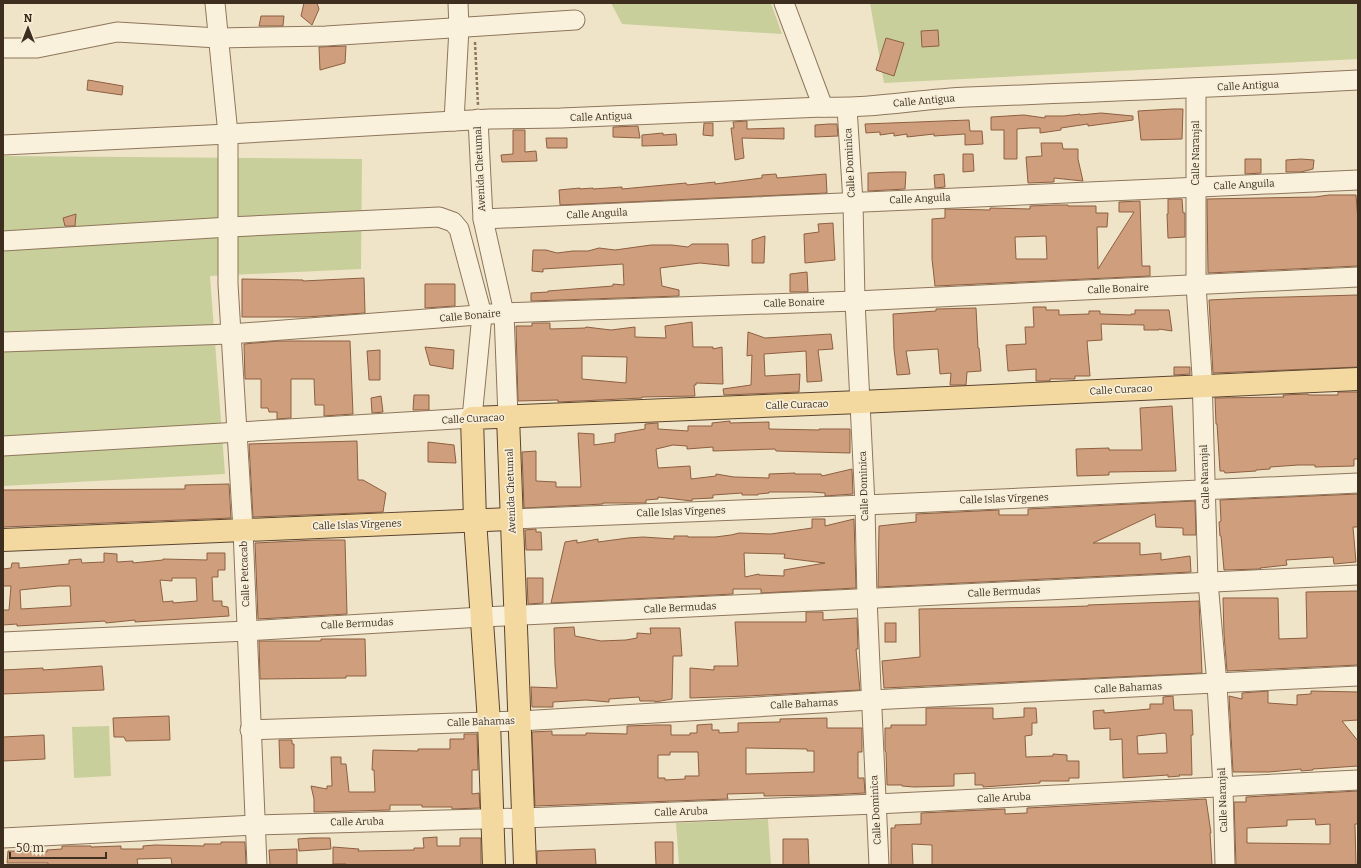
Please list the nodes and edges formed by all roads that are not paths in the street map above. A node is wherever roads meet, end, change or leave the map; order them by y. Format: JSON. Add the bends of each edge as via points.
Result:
{"nodes":[{"id":1,"x":215,"y":3,"type":"edge"},
{"id":2,"x":458,"y":3,"type":"edge"},
{"id":3,"x":784,"y":3,"type":"edge"},
{"id":4,"x":575,"y":20,"type":"dead end"},
{"id":5,"x":467,"y":28,"type":"junction"},
{"id":6,"x":218,"y":38,"type":"junction"},
{"id":7,"x":3,"y":48,"type":"edge"},
{"id":8,"x":1358,"y":80,"type":"edge"},
{"id":9,"x":1196,"y":88,"type":"junction"},
{"id":10,"x":823,"y":107,"type":"junction"},
{"id":11,"x":847,"y":108,"type":"junction"},
{"id":12,"x":484,"y":119,"type":"junction"},
{"id":13,"x":454,"y":121,"type":"junction"},
{"id":14,"x":228,"y":134,"type":"junction"},
{"id":15,"x":3,"y":145,"type":"edge"},
{"id":16,"x":1358,"y":180,"type":"edge"},
{"id":17,"x":1196,"y":187,"type":"junction"},
{"id":18,"x":853,"y":202,"type":"junction"},
{"id":19,"x":483,"y":219,"type":"junction"},
{"id":20,"x":229,"y":227,"type":"junction"},
{"id":21,"x":3,"y":241,"type":"edge"},
{"id":22,"x":1358,"y":277,"type":"edge"},
{"id":23,"x":1196,"y":285,"type":"junction"},
{"id":24,"x":855,"y":300,"type":"junction"},
{"id":25,"x":504,"y":313,"type":"junction"},
{"id":26,"x":482,"y":315,"type":"junction"},
{"id":27,"x":230,"y":334,"type":"junction"},
{"id":28,"x":3,"y":342,"type":"edge"},
{"id":29,"x":1358,"y":379,"type":"edge"},
{"id":30,"x":1202,"y":387,"type":"junction"},
{"id":31,"x":860,"y":402,"type":"junction"},
{"id":32,"x":508,"y":417,"type":"junction"},
{"id":33,"x":472,"y":418,"type":"junction"},
{"id":34,"x":236,"y":433,"type":"junction"},
{"id":35,"x":3,"y":446,"type":"edge"},
{"id":36,"x":1358,"y":483,"type":"edge"},
{"id":37,"x":1206,"y":490,"type":"junction"},
{"id":38,"x":865,"y":505,"type":"junction"},
{"id":39,"x":512,"y":519,"type":"junction"},
{"id":40,"x":475,"y":520,"type":"junction"},
{"id":41,"x":243,"y":530,"type":"junction"},
{"id":42,"x":3,"y":540,"type":"edge"},
{"id":43,"x":1358,"y":575,"type":"edge"},
{"id":44,"x":1208,"y":582,"type":"junction"},
{"id":45,"x":867,"y":599,"type":"junction"},
{"id":46,"x":516,"y":616,"type":"junction"},
{"id":47,"x":482,"y":617,"type":"junction"},
{"id":48,"x":247,"y":631,"type":"junction"},
{"id":49,"x":3,"y":642,"type":"edge"},
{"id":50,"x":1358,"y":676,"type":"edge"},
{"id":51,"x":1216,"y":684,"type":"junction"},
{"id":52,"x":871,"y":700,"type":"junction"},
{"id":53,"x":520,"y":721,"type":"junction"},
{"id":54,"x":489,"y":722,"type":"junction"},
{"id":55,"x":250,"y":730,"type":"junction"},
{"id":56,"x":1358,"y":780,"type":"edge"},
{"id":57,"x":1223,"y":787,"type":"junction"},
{"id":58,"x":876,"y":804,"type":"junction"},
{"id":59,"x":524,"y":818,"type":"junction"},
{"id":60,"x":493,"y":819,"type":"junction"},
{"id":61,"x":255,"y":825,"type":"junction"},
{"id":62,"x":3,"y":838,"type":"edge"},
{"id":63,"x":257,"y":865,"type":"edge"},
{"id":64,"x":494,"y":865,"type":"edge"},
{"id":65,"x":525,"y":865,"type":"edge"},
{"id":66,"x":879,"y":865,"type":"edge"},
{"id":67,"x":1225,"y":865,"type":"edge"}],
"edges":[{"from":1,"to":6,"type":"street","name":"Calle Petcacab"},
{"from":2,"to":5,"type":"street"},
{"from":3,"to":10,"type":"street"},
{"from":4,"to":5,"type":"street"},
{"from":5,"to":6,"type":"street","via":[[326,36]]},
{"from":5,"to":13,"type":"street"},
{"from":6,"to":7,"type":"street","via":[[118,32],[37,48]]},
{"from":6,"to":14,"type":"street","name":"Calle Petcacab"},
{"from":8,"to":9,"type":"street","name":"Calle Antigua"},
{"from":9,"to":11,"type":"street","name":"Calle Antigua","via":[[950,98]]},
{"from":9,"to":17,"type":"street","name":"Calle Naranjal"},
{"from":10,"to":11,"type":"street","name":"Calle Antigua"},
{"from":10,"to":12,"type":"street","name":"Calle Antigua"},
{"from":11,"to":18,"type":"street","name":"Calle Dominica"},
{"from":12,"to":13,"type":"street","name":"Calle Antigua"},
{"from":12,"to":19,"type":"street","name":"Avenida Chetumal"},
{"from":13,"to":14,"type":"street","name":"Calle Antigua"},
{"from":14,"to":15,"type":"street","name":"Calle Antigua"},
{"from":14,"to":20,"type":"street","name":"Calle Petcacab"},
{"from":16,"to":17,"type":"street","name":"Calle Anguila"},
{"from":17,"to":18,"type":"street","name":"Calle Anguila"},
{"from":17,"to":23,"type":"street","name":"Calle Naranjal"},
{"from":18,"to":19,"type":"street","name":"Calle Anguila"},
{"from":18,"to":24,"type":"street","name":"Calle Dominica"},
{"from":19,"to":25,"type":"street","name":"Avenida Chetumal"},
{"from":20,"to":21,"type":"street"},
{"from":20,"to":26,"type":"street","via":[[439,218],[453,222],[459,229]]},
{"from":20,"to":27,"type":"street","name":"Calle Petcacab"},
{"from":22,"to":23,"type":"street","name":"Calle Bonaire"},
{"from":23,"to":24,"type":"street","name":"Calle Bonaire"},
{"from":23,"to":30,"type":"street","name":"Calle Naranjal"},
{"from":24,"to":25,"type":"street","name":"Calle Bonaire"},
{"from":24,"to":31,"type":"street","name":"Calle Dominica"},
{"from":25,"to":26,"type":"street","name":"Calle Bonaire"},
{"from":25,"to":32,"type":"street","name":"Avenida Chetumal"},
{"from":26,"to":27,"type":"street","name":"Calle Bonaire"},
{"from":26,"to":33,"type":"street"},
{"from":27,"to":28,"type":"street","name":"Calle Bonaire"},
{"from":27,"to":34,"type":"street","name":"Calle Petcacab"},
{"from":29,"to":30,"type":"main road","name":"Calle Curacao"},
{"from":30,"to":31,"type":"main road","name":"Calle Curacao"},
{"from":30,"to":37,"type":"street","name":"Calle Naranjal"},
{"from":31,"to":32,"type":"main road","name":"Calle Curacao"},
{"from":31,"to":38,"type":"street","name":"Calle Dominica"},
{"from":32,"to":33,"type":"main road","name":"Calle Curacao"},
{"from":32,"to":39,"type":"main road","name":"Avenida Chetumal"},
{"from":33,"to":34,"type":"street","name":"Calle Curacao"},
{"from":33,"to":40,"type":"main road"},
{"from":34,"to":35,"type":"street","name":"Calle Curacao"},
{"from":34,"to":41,"type":"street","name":"Calle Petcacab"},
{"from":36,"to":37,"type":"street","name":"Calle Islas Vírgenes"},
{"from":37,"to":38,"type":"street","name":"Calle Islas Vírgenes"},
{"from":37,"to":44,"type":"street","name":"Calle Naranjal"},
{"from":38,"to":39,"type":"street","name":"Calle Islas Vírgenes"},
{"from":38,"to":45,"type":"street","name":"Calle Dominica"},
{"from":39,"to":40,"type":"main road","name":"Calle Islas Vírgenes"},
{"from":39,"to":46,"type":"main road","name":"Avenida Chetumal"},
{"from":40,"to":41,"type":"main road","name":"Calle Islas Vírgenes"},
{"from":40,"to":47,"type":"main road"},
{"from":41,"to":42,"type":"main road","name":"Calle Islas Vírgenes"},
{"from":41,"to":48,"type":"street","name":"Calle Petcacab"},
{"from":43,"to":44,"type":"street","name":"Calle Bermudas"},
{"from":44,"to":45,"type":"street","name":"Calle Bermudas"},
{"from":44,"to":51,"type":"street","name":"Calle Naranjal"},
{"from":45,"to":46,"type":"street","name":"Calle Bermudas"},
{"from":45,"to":52,"type":"street","name":"Calle Dominica"},
{"from":46,"to":47,"type":"street","name":"Calle Bermudas"},
{"from":46,"to":53,"type":"main road","name":"Avenida Chetumal"},
{"from":47,"to":48,"type":"street","name":"Calle Bermudas"},
{"from":47,"to":54,"type":"main road"},
{"from":48,"to":49,"type":"street","name":"Calle Bermudas"},
{"from":48,"to":55,"type":"street","name":"Calle Petcacab"},
{"from":50,"to":51,"type":"street","name":"Calle Bahamas"},
{"from":51,"to":52,"type":"street","name":"Calle Bahamas"},
{"from":51,"to":57,"type":"street","name":"Calle Naranjal"},
{"from":52,"to":53,"type":"street","name":"Calle Bahamas"},
{"from":52,"to":58,"type":"street","name":"Calle Dominica"},
{"from":53,"to":54,"type":"street","name":"Calle Bahamas"},
{"from":53,"to":59,"type":"main road","name":"Avenida Chetumal"},
{"from":54,"to":55,"type":"street","name":"Calle Bahamas"},
{"from":54,"to":60,"type":"main road"},
{"from":55,"to":61,"type":"street","name":"Calle Petcacab"},
{"from":56,"to":57,"type":"street","name":"Calle Aruba"},
{"from":57,"to":58,"type":"street","name":"Calle Aruba"},
{"from":57,"to":67,"type":"street","name":"Calle Naranjal"},
{"from":58,"to":59,"type":"street","name":"Calle Aruba"},
{"from":58,"to":66,"type":"street","name":"Calle Dominica"},
{"from":59,"to":60,"type":"street","name":"Calle Aruba"},
{"from":59,"to":65,"type":"main road","name":"Avenida Chetumal"},
{"from":60,"to":61,"type":"street","name":"Calle Aruba"},
{"from":60,"to":64,"type":"main road"},
{"from":61,"to":62,"type":"street","name":"Calle Aruba"},
{"from":61,"to":63,"type":"street","name":"Calle Petcacab"}]}
